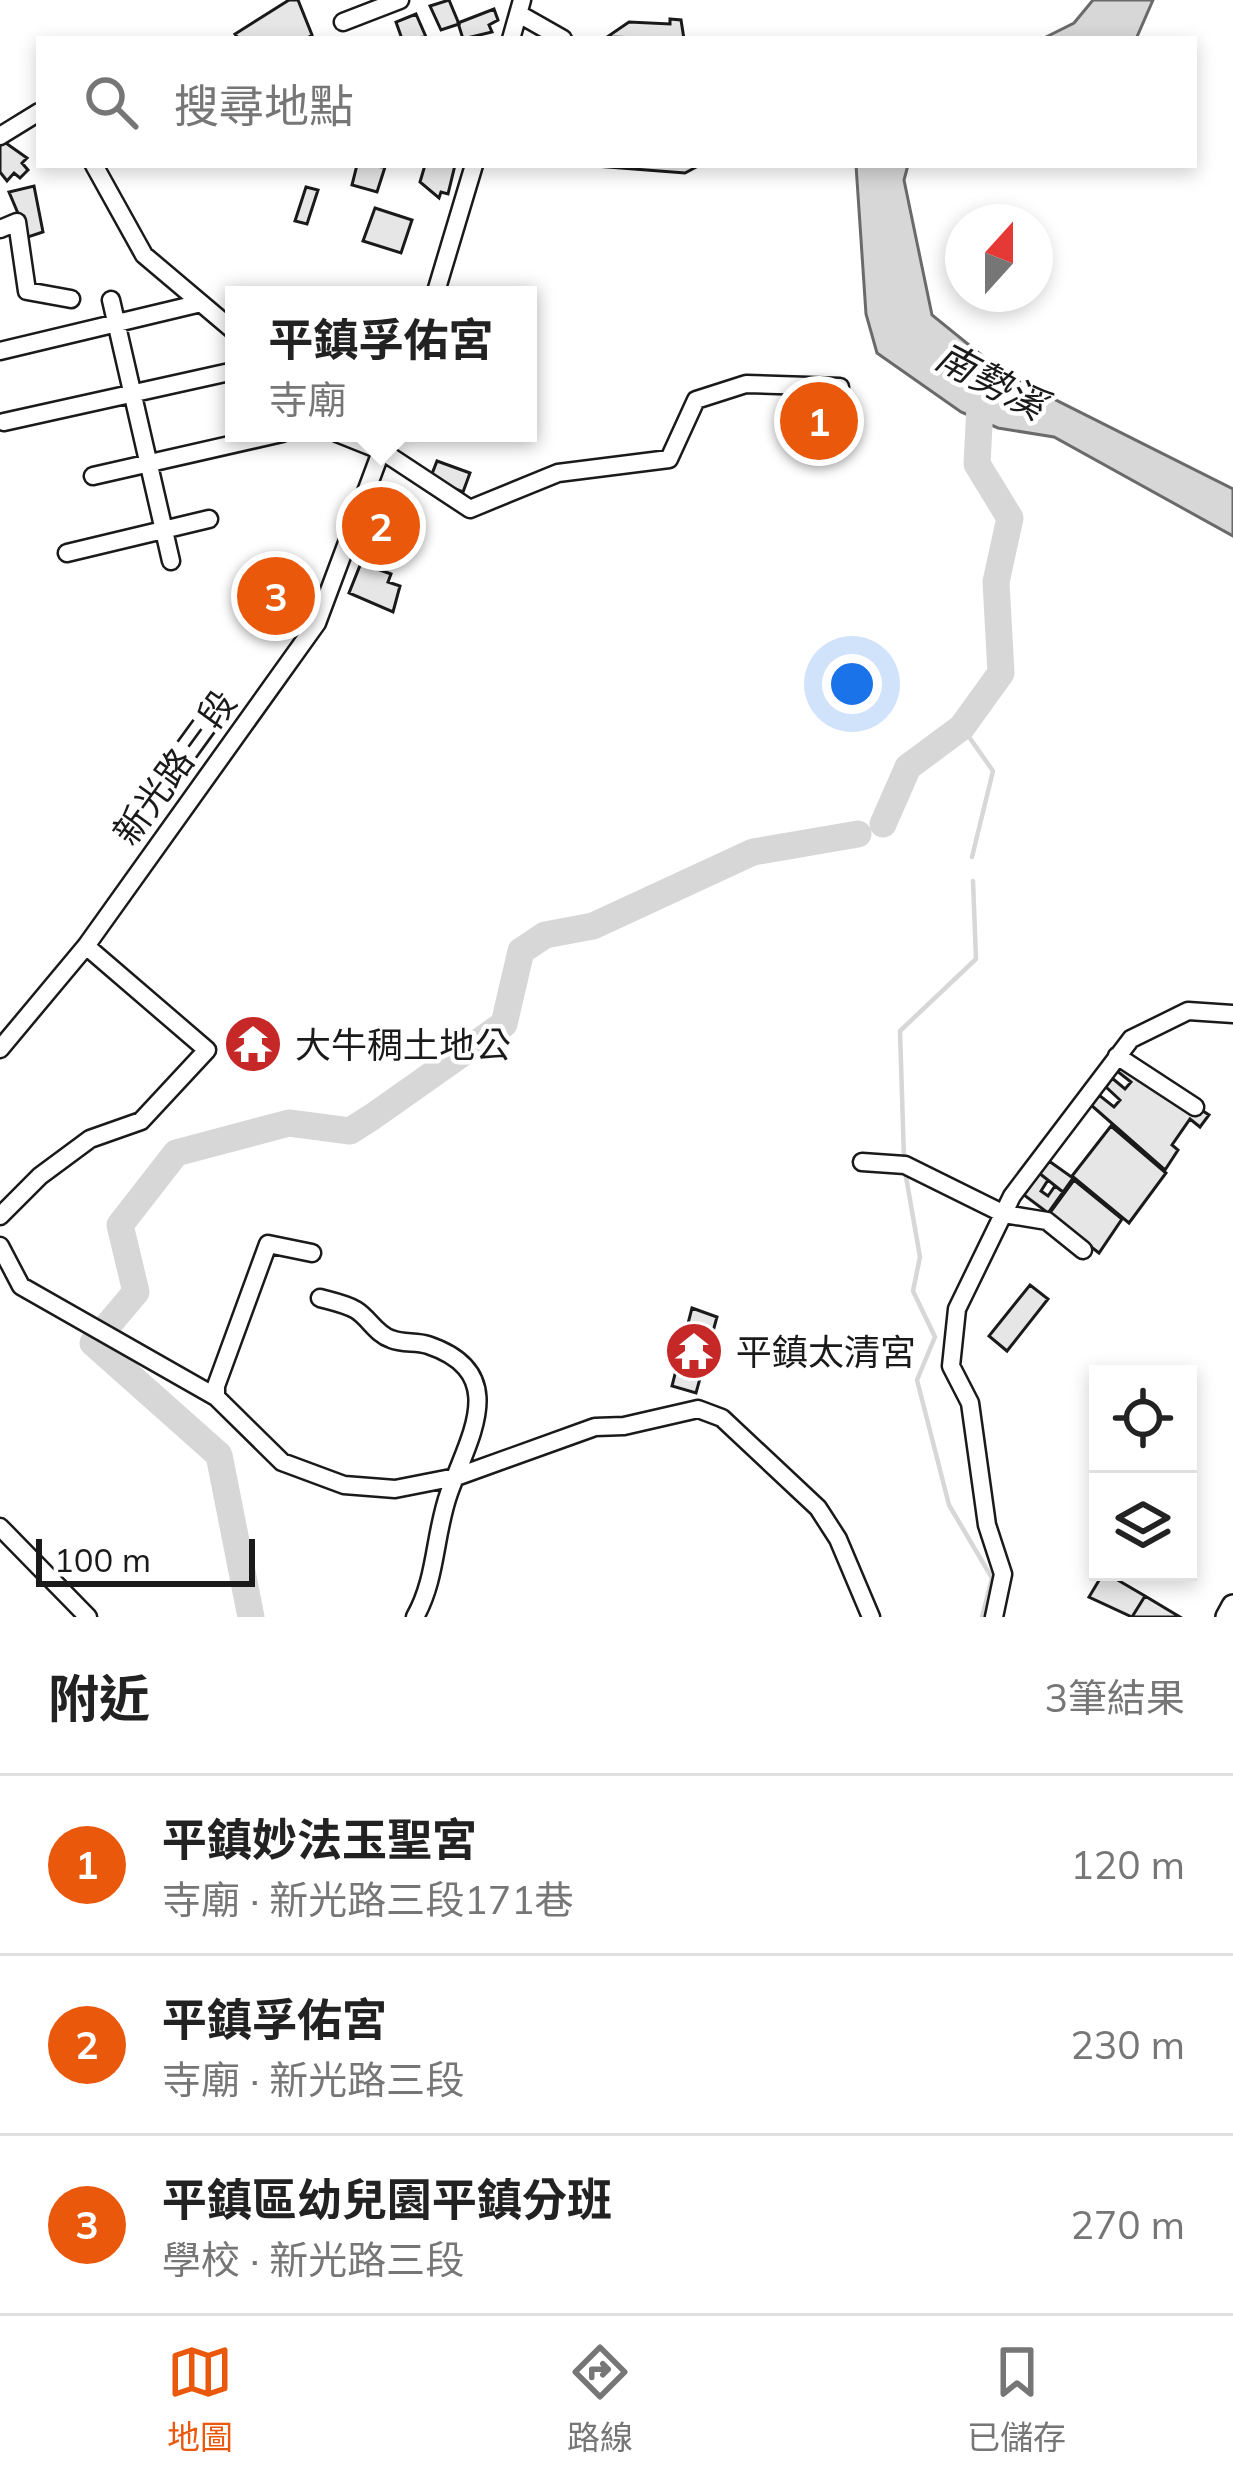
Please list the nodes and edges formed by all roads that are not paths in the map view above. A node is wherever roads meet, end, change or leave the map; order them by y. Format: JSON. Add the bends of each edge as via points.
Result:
{"nodes":[{"id":1,"x":400,"y":0,"type":"edge"},
{"id":2,"x":521,"y":7,"type":"edge"},
{"id":3,"x":343,"y":22,"type":"dead end"},
{"id":4,"x":512,"y":36,"type":"edge"},
{"id":5,"x":559,"y":36,"type":"edge"},
{"id":6,"x":36,"y":114,"type":"edge"},
{"id":7,"x":0,"y":136,"type":"edge"},
{"id":8,"x":96,"y":168,"type":"edge"},
{"id":9,"x":473,"y":168,"type":"edge"},
{"id":10,"x":0,"y":229,"type":"edge"},
{"id":11,"x":438,"y":286,"type":"edge"},
{"id":12,"x":71,"y":299,"type":"dead end"},
{"id":13,"x":110,"y":300,"type":"dead end"},
{"id":14,"x":200,"y":303,"type":"junction"},
{"id":15,"x":225,"y":324,"type":"edge"},
{"id":16,"x":117,"y":326,"type":"junction"},
{"id":17,"x":0,"y":351,"type":"edge"},
{"id":18,"x":225,"y":373,"type":"edge"},
{"id":19,"x":840,"y":387,"type":"dead end"},
{"id":20,"x":135,"y":394,"type":"junction"},
{"id":21,"x":4,"y":422,"type":"dead end"},
{"id":22,"x":244,"y":442,"type":"edge"},
{"id":23,"x":360,"y":442,"type":"edge"},
{"id":24,"x":385,"y":442,"type":"edge"},
{"id":25,"x":382,"y":451,"type":"junction"},
{"id":26,"x":150,"y":464,"type":"junction"},
{"id":27,"x":93,"y":476,"type":"dead end"},
{"id":28,"x":209,"y":519,"type":"dead end"},
{"id":29,"x":165,"y":532,"type":"junction"},
{"id":30,"x":67,"y":553,"type":"dead end"},
{"id":31,"x":171,"y":561,"type":"dead end"},
{"id":32,"x":86,"y":946,"type":"junction"},
{"id":33,"x":1233,"y":1014,"type":"edge"},
{"id":34,"x":0,"y":1049,"type":"edge"},
{"id":35,"x":1117,"y":1057,"type":"junction"},
{"id":36,"x":1195,"y":1107,"type":"dead end"},
{"id":37,"x":862,"y":1162,"type":"dead end"},
{"id":38,"x":1004,"y":1214,"type":"junction"},
{"id":39,"x":0,"y":1216,"type":"edge"},
{"id":40,"x":0,"y":1246,"type":"edge"},
{"id":41,"x":1083,"y":1250,"type":"dead end"},
{"id":42,"x":312,"y":1253,"type":"dead end"},
{"id":43,"x":320,"y":1298,"type":"dead end"},
{"id":44,"x":216,"y":1397,"type":"junction"},
{"id":45,"x":456,"y":1477,"type":"junction"},
{"id":46,"x":0,"y":1527,"type":"edge"},
{"id":47,"x":1233,"y":1606,"type":"edge"},
{"id":48,"x":88,"y":1617,"type":"edge"},
{"id":49,"x":415,"y":1617,"type":"edge"},
{"id":50,"x":872,"y":1617,"type":"edge"},
{"id":51,"x":994,"y":1617,"type":"edge"},
{"id":52,"x":1227,"y":1617,"type":"edge"}],
"edges":[{"from":1,"to":3,"type":"street"},
{"from":2,"to":4,"type":"street"},
{"from":2,"to":5,"type":"street"},
{"from":6,"to":7,"type":"street"},
{"from":8,"to":14,"type":"street","via":[[144,255]]},
{"from":9,"to":11,"type":"street"},
{"from":10,"to":12,"type":"street","via":[[17,222],[27,291]]},
{"from":13,"to":16,"type":"street"},
{"from":14,"to":15,"type":"street"},
{"from":14,"to":16,"type":"street"},
{"from":16,"to":17,"type":"street"},
{"from":16,"to":20,"type":"street"},
{"from":18,"to":20,"type":"street"},
{"from":19,"to":25,"type":"street","via":[[746,384],[696,400],[669,459],[558,473],[470,509]]},
{"from":20,"to":21,"type":"street"},
{"from":20,"to":26,"type":"street"},
{"from":22,"to":26,"type":"street"},
{"from":23,"to":25,"type":"street"},
{"from":24,"to":25,"type":"street","name":"新光路三段"},
{"from":25,"to":32,"type":"street","name":"新光路三段","via":[[317,623]]},
{"from":26,"to":27,"type":"street"},
{"from":26,"to":29,"type":"street"},
{"from":28,"to":29,"type":"street"},
{"from":29,"to":30,"type":"street"},
{"from":29,"to":31,"type":"street"},
{"from":32,"to":34,"type":"street","name":"新光路三段"},
{"from":32,"to":39,"type":"street","via":[[207,1050],[141,1121],[90,1138]]},
{"from":33,"to":35,"type":"street","via":[[1188,1011],[1131,1039]]},
{"from":35,"to":36,"type":"street"},
{"from":35,"to":38,"type":"street"},
{"from":37,"to":38,"type":"street","via":[[897,1163]]},
{"from":38,"to":41,"type":"street","via":[[1047,1221]]},
{"from":38,"to":51,"type":"street","via":[[957,1309],[951,1366],[970,1403],[987,1525],[1003,1574]]},
{"from":40,"to":44,"type":"street","via":[[21,1286]]},
{"from":42,"to":44,"type":"street","via":[[268,1244]]},
{"from":43,"to":45,"type":"street","via":[[356,1310],[390,1339],[429,1346],[471,1374],[481,1408]]},
{"from":44,"to":45,"type":"street","via":[[305,1474],[394,1489]]},
{"from":45,"to":49,"type":"street","via":[[434,1577]]},
{"from":45,"to":50,"type":"street","via":[[595,1427],[698,1409],[722,1418],[825,1520]]},
{"from":46,"to":48,"type":"street"},
{"from":47,"to":52,"type":"main road"}]}
